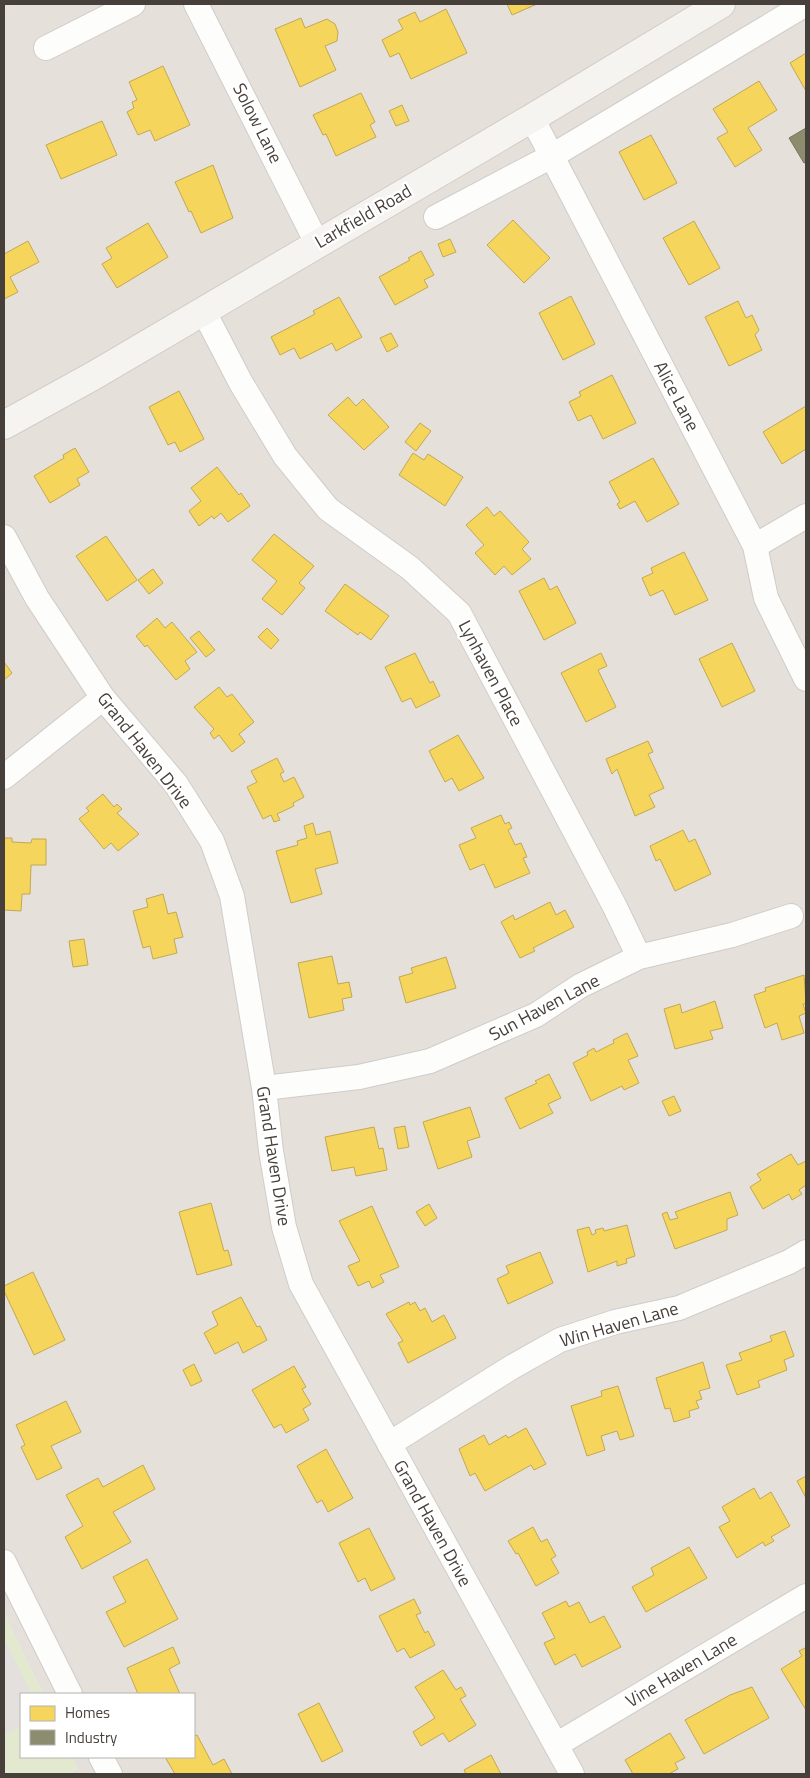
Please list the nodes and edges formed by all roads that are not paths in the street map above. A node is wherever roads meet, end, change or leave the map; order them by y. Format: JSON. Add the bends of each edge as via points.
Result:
{"nodes":[{"id":1,"x":133,"y":4,"type":"edge"},
{"id":2,"x":196,"y":4,"type":"edge"},
{"id":3,"x":720,"y":4,"type":"edge"},
{"id":4,"x":806,"y":4,"type":"edge"},
{"id":5,"x":46,"y":48,"type":"dead end"},
{"id":6,"x":532,"y":118,"type":"junction"},
{"id":7,"x":552,"y":156,"type":"junction"},
{"id":8,"x":436,"y":217,"type":"dead end"},
{"id":9,"x":317,"y":243,"type":"junction"},
{"id":10,"x":203,"y":310,"type":"junction"},
{"id":11,"x":4,"y":425,"type":"edge"},
{"id":12,"x":806,"y":516,"type":"edge"},
{"id":13,"x":4,"y":537,"type":"edge"},
{"id":14,"x":755,"y":546,"type":"junction"},
{"id":15,"x":806,"y":679,"type":"edge"},
{"id":16,"x":103,"y":698,"type":"junction"},
{"id":17,"x":4,"y":777,"type":"edge"},
{"id":18,"x":791,"y":916,"type":"dead end"},
{"id":19,"x":639,"y":958,"type":"junction"},
{"id":20,"x":264,"y":1088,"type":"junction"},
{"id":21,"x":806,"y":1252,"type":"edge"},
{"id":22,"x":389,"y":1444,"type":"junction"},
{"id":23,"x":4,"y":1562,"type":"edge"},
{"id":24,"x":806,"y":1596,"type":"edge"},
{"id":25,"x":70,"y":1693,"type":"edge"},
{"id":26,"x":556,"y":1745,"type":"junction"},
{"id":27,"x":102,"y":1758,"type":"edge"},
{"id":28,"x":110,"y":1774,"type":"edge"},
{"id":29,"x":572,"y":1774,"type":"edge"}],
"edges":[{"from":1,"to":5,"type":"street"},
{"from":2,"to":9,"type":"street","name":"Solow Lane"},
{"from":3,"to":6,"type":"main road","name":"Larkfield Road"},
{"from":4,"to":7,"type":"street"},
{"from":6,"to":7,"type":"street","name":"Alice Lane"},
{"from":6,"to":9,"type":"main road","name":"Larkfield Road"},
{"from":7,"to":8,"type":"street"},
{"from":7,"to":14,"type":"street","name":"Alice Lane"},
{"from":9,"to":10,"type":"main road","name":"Larkfield Road"},
{"from":10,"to":11,"type":"main road","name":"Larkfield Road"},
{"from":10,"to":19,"type":"street","name":"Lynhaven Place","via":[[241,383],[285,456],[328,509],[410,568],[459,613]]},
{"from":12,"to":14,"type":"street"},
{"from":13,"to":16,"type":"street","name":"Grand Haven Drive","via":[[37,598]]},
{"from":14,"to":15,"type":"street","name":"Alice Lane","via":[[766,598]]},
{"from":16,"to":17,"type":"street"},
{"from":16,"to":20,"type":"street","name":"Grand Haven Drive","via":[[176,784],[212,841],[232,896]]},
{"from":18,"to":19,"type":"street","name":"Sun Haven Lane","via":[[732,935]]},
{"from":19,"to":20,"type":"street","name":"Sun Haven Lane","via":[[580,986],[536,1015],[430,1061],[359,1077]]},
{"from":20,"to":22,"type":"street","name":"Grand Haven Drive","via":[[284,1227],[301,1284]]},
{"from":21,"to":22,"type":"street","name":"Win Haven Lane","via":[[679,1308],[615,1322],[560,1340]]},
{"from":22,"to":26,"type":"street","name":"Grand Haven Drive"},
{"from":23,"to":25,"type":"street"},
{"from":24,"to":26,"type":"street","name":"Vine Haven Lane"},
{"from":26,"to":29,"type":"street","name":"Grand Haven Drive"},
{"from":27,"to":28,"type":"street"}]}
